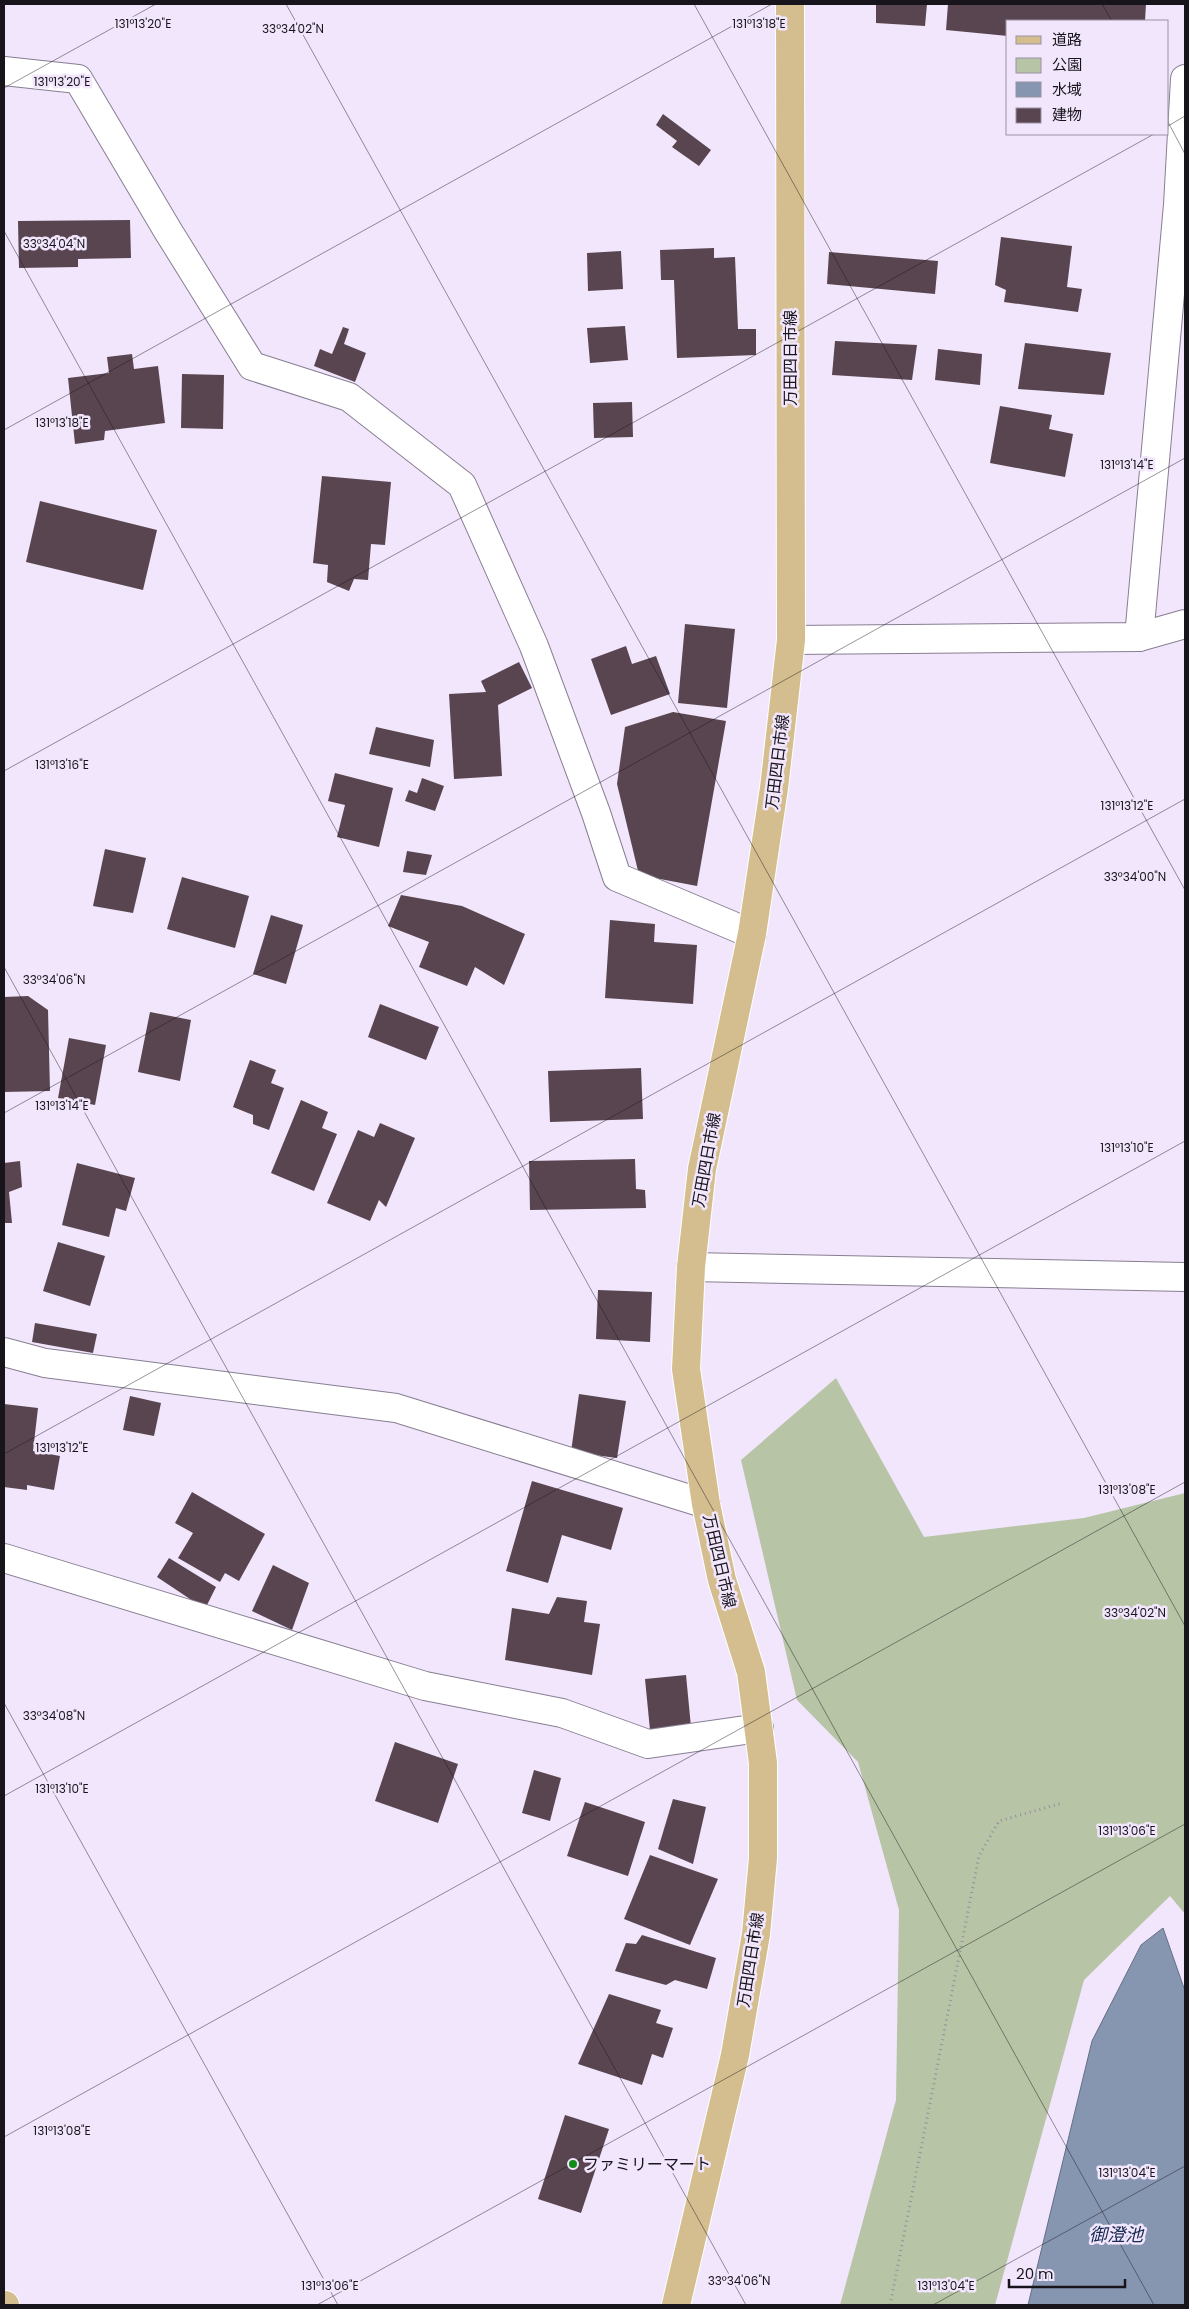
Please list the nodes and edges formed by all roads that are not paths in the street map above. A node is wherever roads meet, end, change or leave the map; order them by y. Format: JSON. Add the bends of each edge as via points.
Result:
{"nodes":[{"id":1,"x":790,"y":4,"type":"edge"},
{"id":2,"x":4,"y":71,"type":"edge"},
{"id":3,"x":1185,"y":79,"type":"edge"},
{"id":4,"x":1185,"y":624,"type":"edge"},
{"id":5,"x":1139,"y":637,"type":"junction"},
{"id":6,"x":791,"y":640,"type":"junction"},
{"id":7,"x":752,"y":934,"type":"junction"},
{"id":8,"x":690,"y":1267,"type":"junction"},
{"id":9,"x":1185,"y":1277,"type":"edge"},
{"id":10,"x":4,"y":1352,"type":"edge"},
{"id":11,"x":706,"y":1504,"type":"junction"},
{"id":12,"x":4,"y":1558,"type":"edge"},
{"id":13,"x":759,"y":1728,"type":"junction"},
{"id":14,"x":676,"y":2305,"type":"edge"}],
"edges":[{"from":1,"to":6,"type":"main road","name":"万田四日市線"},
{"from":2,"to":7,"type":"street","via":[[78,79],[252,366],[349,397],[462,485],[534,646],[617,877]]},
{"from":3,"to":5,"type":"street","via":[[1178,205]]},
{"from":4,"to":5,"type":"street"},
{"from":5,"to":6,"type":"street"},
{"from":6,"to":7,"type":"main road","name":"万田四日市線","via":[[774,788]]},
{"from":7,"to":8,"type":"main road","name":"万田四日市線","via":[[702,1169]]},
{"from":8,"to":9,"type":"street"},
{"from":8,"to":11,"type":"main road","name":"万田四日市線","via":[[686,1369]]},
{"from":10,"to":11,"type":"street","via":[[45,1363],[396,1408]]},
{"from":11,"to":13,"type":"main road","name":"万田四日市線","via":[[722,1580],[750,1672]]},
{"from":12,"to":13,"type":"street","via":[[425,1686],[562,1713],[648,1744]]},
{"from":13,"to":14,"type":"main road","name":"万田四日市線","via":[[763,1762],[763,1858],[756,1934],[735,2055]]}]}
